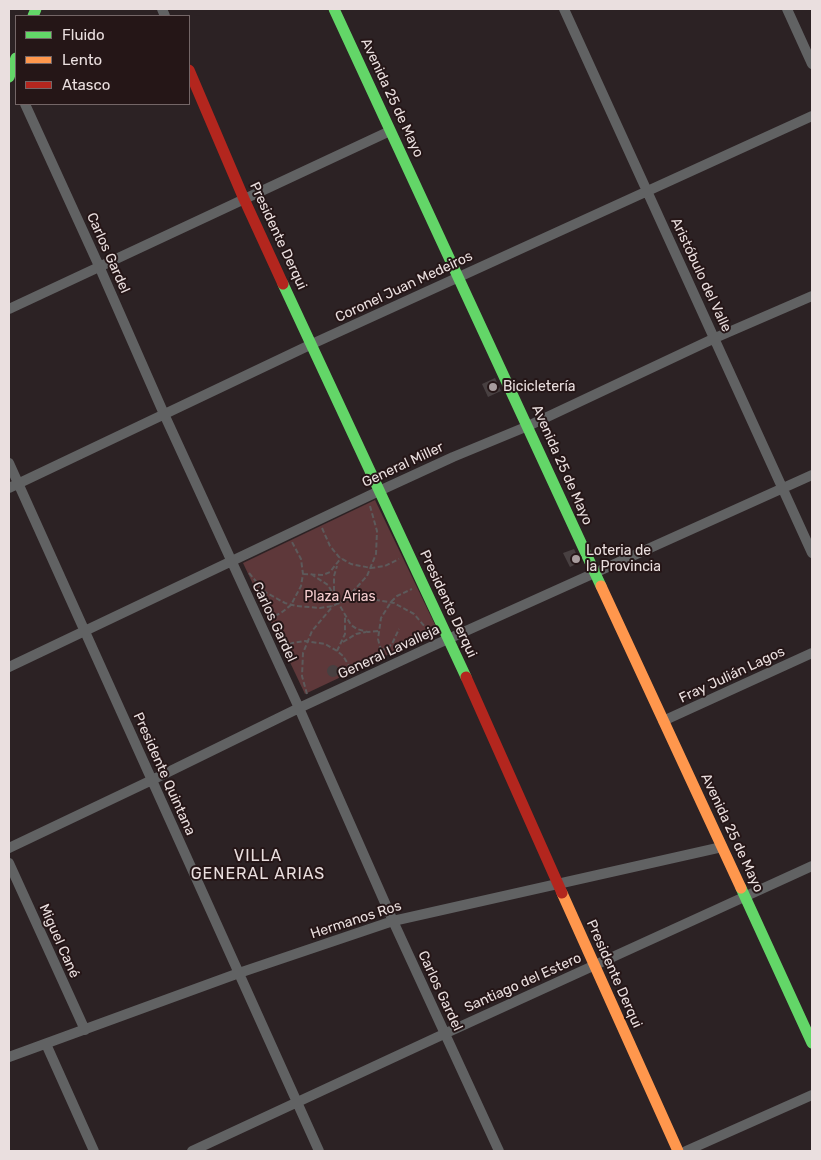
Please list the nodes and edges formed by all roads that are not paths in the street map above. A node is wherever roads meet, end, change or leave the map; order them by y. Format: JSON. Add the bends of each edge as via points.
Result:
{"nodes":[{"id":1,"x":334,"y":9,"type":"edge"},
{"id":2,"x":564,"y":9,"type":"edge"},
{"id":3,"x":787,"y":9,"type":"edge"},
{"id":4,"x":15,"y":61,"type":"edge"},
{"id":5,"x":812,"y":64,"type":"edge"},
{"id":6,"x":190,"y":72,"type":"edge"},
{"id":7,"x":10,"y":75,"type":"edge"},
{"id":8,"x":25,"y":105,"type":"edge"},
{"id":9,"x":812,"y":116,"type":"edge"},
{"id":10,"x":390,"y":131,"type":"junction"},
{"id":11,"x":647,"y":190,"type":"junction"},
{"id":12,"x":244,"y":199,"type":"junction"},
{"id":13,"x":99,"y":266,"type":"junction"},
{"id":14,"x":459,"y":276,"type":"junction"},
{"id":15,"x":812,"y":296,"type":"edge"},
{"id":16,"x":9,"y":309,"type":"edge"},
{"id":17,"x":715,"y":338,"type":"junction"},
{"id":18,"x":312,"y":344,"type":"junction"},
{"id":19,"x":164,"y":414,"type":"junction"},
{"id":20,"x":528,"y":426,"type":"junction"},
{"id":21,"x":9,"y":463,"type":"edge"},
{"id":22,"x":812,"y":475,"type":"edge"},
{"id":23,"x":13,"y":486,"type":"edge"},
{"id":24,"x":783,"y":488,"type":"junction"},
{"id":25,"x":379,"y":491,"type":"junction"},
{"id":26,"x":812,"y":553,"type":"edge"},
{"id":27,"x":235,"y":559,"type":"junction"},
{"id":28,"x":594,"y":573,"type":"junction"},
{"id":29,"x":84,"y":631,"type":"junction"},
{"id":30,"x":448,"y":640,"type":"junction"},
{"id":31,"x":812,"y":653,"type":"edge"},
{"id":32,"x":9,"y":667,"type":"edge"},
{"id":33,"x":299,"y":708,"type":"junction"},
{"id":34,"x":664,"y":721,"type":"junction"},
{"id":35,"x":152,"y":780,"type":"junction"},
{"id":36,"x":722,"y":847,"type":"junction"},
{"id":37,"x":9,"y":848,"type":"edge"},
{"id":38,"x":9,"y":863,"type":"edge"},
{"id":39,"x":812,"y":866,"type":"edge"},
{"id":40,"x":557,"y":883,"type":"junction"},
{"id":41,"x":745,"y":898,"type":"junction"},
{"id":42,"x":393,"y":920,"type":"junction"},
{"id":43,"x":594,"y":966,"type":"junction"},
{"id":44,"x":239,"y":973,"type":"junction"},
{"id":45,"x":85,"y":1030,"type":"junction"},
{"id":46,"x":444,"y":1034,"type":"junction"},
{"id":47,"x":812,"y":1043,"type":"edge"},
{"id":48,"x":46,"y":1044,"type":"junction"},
{"id":49,"x":9,"y":1056,"type":"edge"},
{"id":50,"x":812,"y":1095,"type":"edge"},
{"id":51,"x":297,"y":1103,"type":"junction"},
{"id":52,"x":94,"y":1151,"type":"edge"},
{"id":53,"x":192,"y":1151,"type":"edge"},
{"id":54,"x":319,"y":1151,"type":"edge"},
{"id":55,"x":499,"y":1151,"type":"edge"},
{"id":56,"x":678,"y":1151,"type":"edge"},
{"id":57,"x":686,"y":1151,"type":"edge"}],
"edges":[{"from":1,"to":10,"type":"street","name":"Avenida 25 de Mayo"},
{"from":2,"to":11,"type":"street","name":"Aristóbulo del Valle"},
{"from":3,"to":5,"type":"street"},
{"from":4,"to":7,"type":"street"},
{"from":6,"to":12,"type":"street","name":"Presidente Derqui"},
{"from":8,"to":13,"type":"street","name":"Carlos Gardel"},
{"from":9,"to":11,"type":"street","name":"Coronel Juan Medeiros"},
{"from":10,"to":12,"type":"street"},
{"from":10,"to":14,"type":"street","name":"Avenida 25 de Mayo"},
{"from":11,"to":14,"type":"street","name":"Coronel Juan Medeiros"},
{"from":11,"to":17,"type":"street","name":"Aristóbulo del Valle"},
{"from":12,"to":13,"type":"street"},
{"from":12,"to":18,"type":"street","name":"Presidente Derqui"},
{"from":13,"to":16,"type":"street"},
{"from":13,"to":19,"type":"street","name":"Carlos Gardel"},
{"from":14,"to":18,"type":"street","name":"Coronel Juan Medeiros"},
{"from":14,"to":20,"type":"street","name":"Avenida 25 de Mayo"},
{"from":15,"to":17,"type":"street","name":"General Miller"},
{"from":17,"to":20,"type":"street","name":"General Miller"},
{"from":17,"to":24,"type":"street","name":"Aristóbulo del Valle"},
{"from":18,"to":19,"type":"street","name":"Coronel Juan Medeiros"},
{"from":18,"to":25,"type":"street","name":"Presidente Derqui"},
{"from":19,"to":23,"type":"street","name":"Coronel Juan Medeiros"},
{"from":19,"to":27,"type":"street","name":"Carlos Gardel"},
{"from":20,"to":25,"type":"street","name":"General Miller"},
{"from":20,"to":28,"type":"street","name":"Avenida 25 de Mayo"},
{"from":21,"to":23,"type":"street","name":"Presidente Quintana"},
{"from":22,"to":24,"type":"street","name":"General Lavalleja"},
{"from":23,"to":29,"type":"street","name":"Presidente Quintana"},
{"from":24,"to":26,"type":"street","name":"Aristóbulo del Valle"},
{"from":24,"to":28,"type":"street","name":"General Lavalleja"},
{"from":25,"to":27,"type":"street","name":"General Miller"},
{"from":25,"to":30,"type":"street","name":"Presidente Derqui"},
{"from":27,"to":29,"type":"street","name":"General Miller"},
{"from":27,"to":33,"type":"street","name":"Carlos Gardel","via":[[258,620]]},
{"from":28,"to":30,"type":"street","name":"General Lavalleja"},
{"from":28,"to":34,"type":"street","name":"Avenida 25 de Mayo"},
{"from":29,"to":32,"type":"street","name":"General Miller"},
{"from":29,"to":35,"type":"street","name":"Presidente Quintana"},
{"from":30,"to":33,"type":"street","name":"General Lavalleja"},
{"from":30,"to":40,"type":"street","name":"Presidente Derqui"},
{"from":31,"to":34,"type":"street","name":"Fray Julián Lagos"},
{"from":33,"to":35,"type":"street","name":"General Lavalleja"},
{"from":33,"to":42,"type":"street","name":"Carlos Gardel"},
{"from":34,"to":36,"type":"street","name":"Avenida 25 de Mayo"},
{"from":35,"to":37,"type":"street","name":"General Lavalleja"},
{"from":35,"to":44,"type":"street","name":"Presidente Quintana"},
{"from":36,"to":40,"type":"street","name":"Hermanos Ros"},
{"from":36,"to":41,"type":"street","name":"Avenida 25 de Mayo"},
{"from":38,"to":45,"type":"street","name":"Miguel Cané"},
{"from":39,"to":41,"type":"street","name":"Santiago del Estero"},
{"from":40,"to":42,"type":"street","name":"Hermanos Ros"},
{"from":40,"to":43,"type":"street","name":"Presidente Derqui"},
{"from":41,"to":43,"type":"street","name":"Santiago del Estero"},
{"from":41,"to":47,"type":"street","name":"Avenida 25 de Mayo"},
{"from":42,"to":44,"type":"street","name":"Hermanos Ros"},
{"from":42,"to":46,"type":"street","name":"Carlos Gardel"},
{"from":43,"to":46,"type":"street","name":"Santiago del Estero"},
{"from":43,"to":56,"type":"street","name":"Presidente Derqui"},
{"from":44,"to":45,"type":"street","name":"Hermanos Ros"},
{"from":44,"to":51,"type":"street","name":"Presidente Quintana"},
{"from":45,"to":48,"type":"street","name":"Hermanos Ros"},
{"from":46,"to":51,"type":"street","name":"Santiago del Estero"},
{"from":46,"to":55,"type":"street","name":"Carlos Gardel"},
{"from":48,"to":49,"type":"street","name":"Hermanos Ros"},
{"from":48,"to":52,"type":"street"},
{"from":50,"to":57,"type":"street"},
{"from":51,"to":53,"type":"street","name":"Santiago del Estero"},
{"from":51,"to":54,"type":"street","name":"Presidente Quintana"}]}
